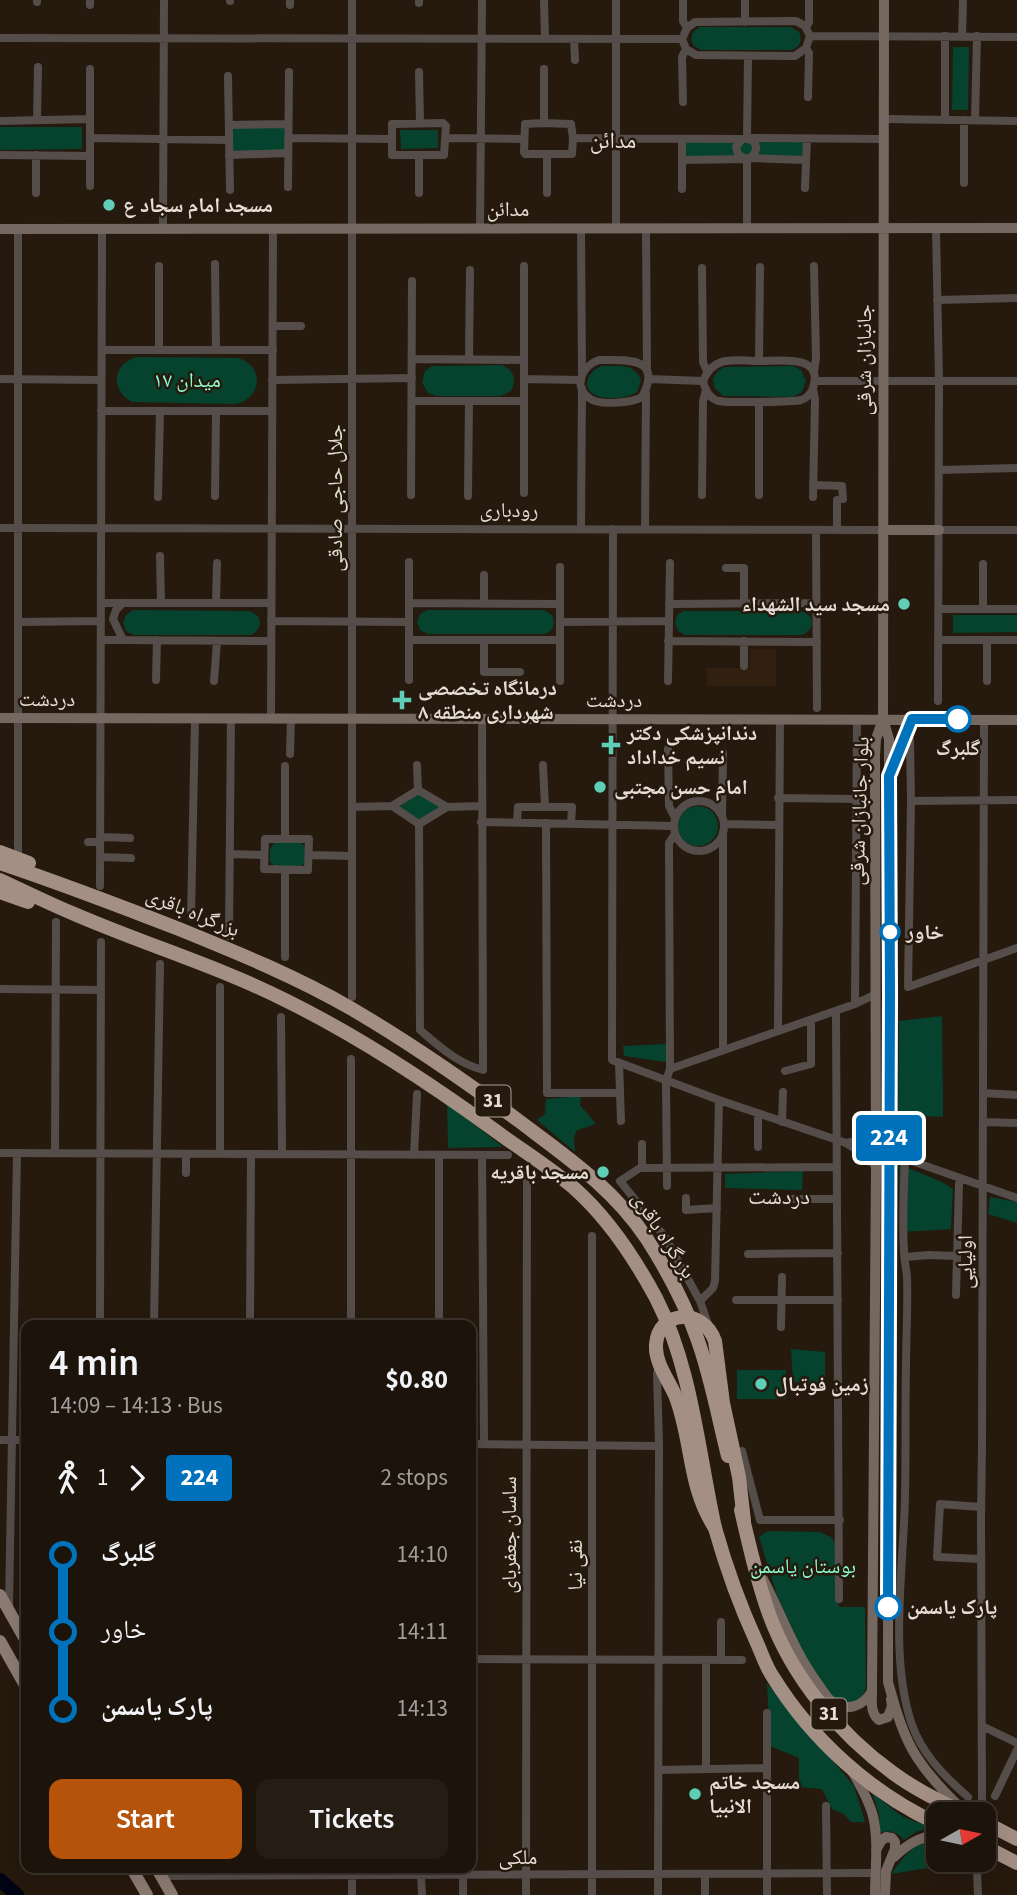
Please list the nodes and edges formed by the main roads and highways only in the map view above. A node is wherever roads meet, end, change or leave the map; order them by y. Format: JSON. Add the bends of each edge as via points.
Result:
{"nodes":[{"id":1,"x":884,"y":0,"type":"edge"},
{"id":2,"x":884,"y":228,"type":"junction"},
{"id":3,"x":1017,"y":228,"type":"edge"},
{"id":4,"x":0,"y":229,"type":"edge"},
{"id":5,"x":883,"y":530,"type":"junction"},
{"id":6,"x":939,"y":530,"type":"road end"},
{"id":7,"x":0,"y":718,"type":"edge"},
{"id":8,"x":884,"y":719,"type":"junction"},
{"id":9,"x":912,"y":719,"type":"junction"},
{"id":10,"x":1017,"y":720,"type":"edge"},
{"id":11,"x":889,"y":776,"type":"junction"},
{"id":12,"x":0,"y":852,"type":"edge"},
{"id":13,"x":0,"y":863,"type":"edge"},
{"id":14,"x":0,"y":880,"type":"edge"},
{"id":15,"x":80,"y":890,"type":"junction"},
{"id":16,"x":0,"y":891,"type":"edge"},
{"id":17,"x":72,"y":913,"type":"junction"},
{"id":18,"x":744,"y":1521,"type":"junction"},
{"id":19,"x":715,"y":1528,"type":"junction"},
{"id":20,"x":753,"y":1562,"type":"junction"},
{"id":21,"x":0,"y":1595,"type":"edge"},
{"id":22,"x":21,"y":1632,"type":"edge"},
{"id":23,"x":0,"y":1641,"type":"edge"},
{"id":24,"x":21,"y":1678,"type":"edge"},
{"id":25,"x":872,"y":1691,"type":"junction"},
{"id":26,"x":891,"y":1692,"type":"junction"},
{"id":27,"x":849,"y":1765,"type":"junction"},
{"id":28,"x":940,"y":1802,"type":"edge"},
{"id":29,"x":954,"y":1802,"type":"edge"},
{"id":30,"x":926,"y":1818,"type":"edge"},
{"id":31,"x":996,"y":1828,"type":"edge"},
{"id":32,"x":926,"y":1837,"type":"edge"},
{"id":33,"x":1017,"y":1839,"type":"edge"},
{"id":34,"x":996,"y":1852,"type":"edge"},
{"id":35,"x":875,"y":1853,"type":"junction"},
{"id":36,"x":890,"y":1862,"type":"junction"},
{"id":37,"x":1017,"y":1863,"type":"edge"},
{"id":38,"x":134,"y":1873,"type":"edge"},
{"id":39,"x":159,"y":1873,"type":"edge"},
{"id":40,"x":147,"y":1895,"type":"edge"},
{"id":41,"x":172,"y":1895,"type":"edge"},
{"id":42,"x":875,"y":1895,"type":"edge"},
{"id":43,"x":885,"y":1895,"type":"edge"}],
"edges":[{"from":1,"to":2,"type":"main road","name":"جانبازان شرقی"},
{"from":2,"to":3,"type":"main road","name":"مدائن"},
{"from":2,"to":4,"type":"main road","name":"مدائن"},
{"from":2,"to":5,"type":"main road","name":"جانبازان شرقی"},
{"from":5,"to":6,"type":"main road","name":"رودباری"},
{"from":5,"to":8,"type":"main road","name":"جانبازان شرقی"},
{"from":7,"to":8,"type":"main road","name":"دردشت"},
{"from":8,"to":9,"type":"main road","name":"دردشت"},
{"from":8,"to":11,"type":"main road","name":"بلوار جانبازان شرقی"},
{"from":8,"to":25,"type":"main road","name":"بلوار جانبازان شرقی","via":[[875,756]]},
{"from":9,"to":10,"type":"main road","name":"دردشت"},
{"from":9,"to":11,"type":"main road"},
{"from":11,"to":26,"type":"main road","name":"بلوار جانبازان شرقی"},
{"from":12,"to":15,"type":"highway"},
{"from":13,"to":15,"type":"highway","name":"بزرگراه باقری","number":"31"},
{"from":14,"to":17,"type":"highway","name":"بزرگراه باقری","number":"31"},
{"from":15,"to":18,"type":"highway","name":"بزرگراه باقری","number":"31","via":[[228,949],[351,1009],[492,1101],[608,1191],[646,1239],[694,1329]]},
{"from":16,"to":17,"type":"highway"},
{"from":17,"to":19,"type":"highway","name":"بزرگراه باقری","number":"31","via":[[218,970],[340,1028],[406,1068],[582,1195],[638,1267],[671,1331]]},
{"from":18,"to":19,"type":"highway","bridge":true,"via":[[715,1341],[699,1320],[679,1318],[660,1331],[657,1356],[682,1417],[699,1499]]},
{"from":18,"to":20,"type":"highway","name":"بزرگراه باقری","number":"31"},
{"from":19,"to":27,"type":"highway","name":"بزرگراه باقری","number":"31","via":[[747,1622],[772,1675],[812,1728]]},
{"from":20,"to":25,"type":"main road","via":[[792,1642],[831,1701],[857,1706]]},
{"from":20,"to":28,"type":"highway","name":"بزرگراه باقری","number":"31","via":[[770,1616],[814,1695],[855,1742],[894,1774]]},
{"from":21,"to":22,"type":"main road"},
{"from":23,"to":24,"type":"main road"},
{"from":25,"to":26,"type":"main road","via":[[872,1711],[879,1720],[891,1712]]},
{"from":26,"to":29,"type":"main road","name":"بلوار جانبازان شرقی","via":[[916,1757]]},
{"from":27,"to":30,"type":"highway","name":"بزرگراه باقری","number":"31"},
{"from":27,"to":35,"type":"main road","via":[[873,1816]]},
{"from":31,"to":33,"type":"highway"},
{"from":32,"to":36,"type":"main road","via":[[907,1845]]},
{"from":34,"to":37,"type":"highway"},
{"from":35,"to":36,"type":"main road","via":[[881,1841],[892,1838],[896,1845]]},
{"from":35,"to":42,"type":"main road"},
{"from":36,"to":43,"type":"main road"},
{"from":38,"to":40,"type":"main road"},
{"from":39,"to":41,"type":"main road"}]}
